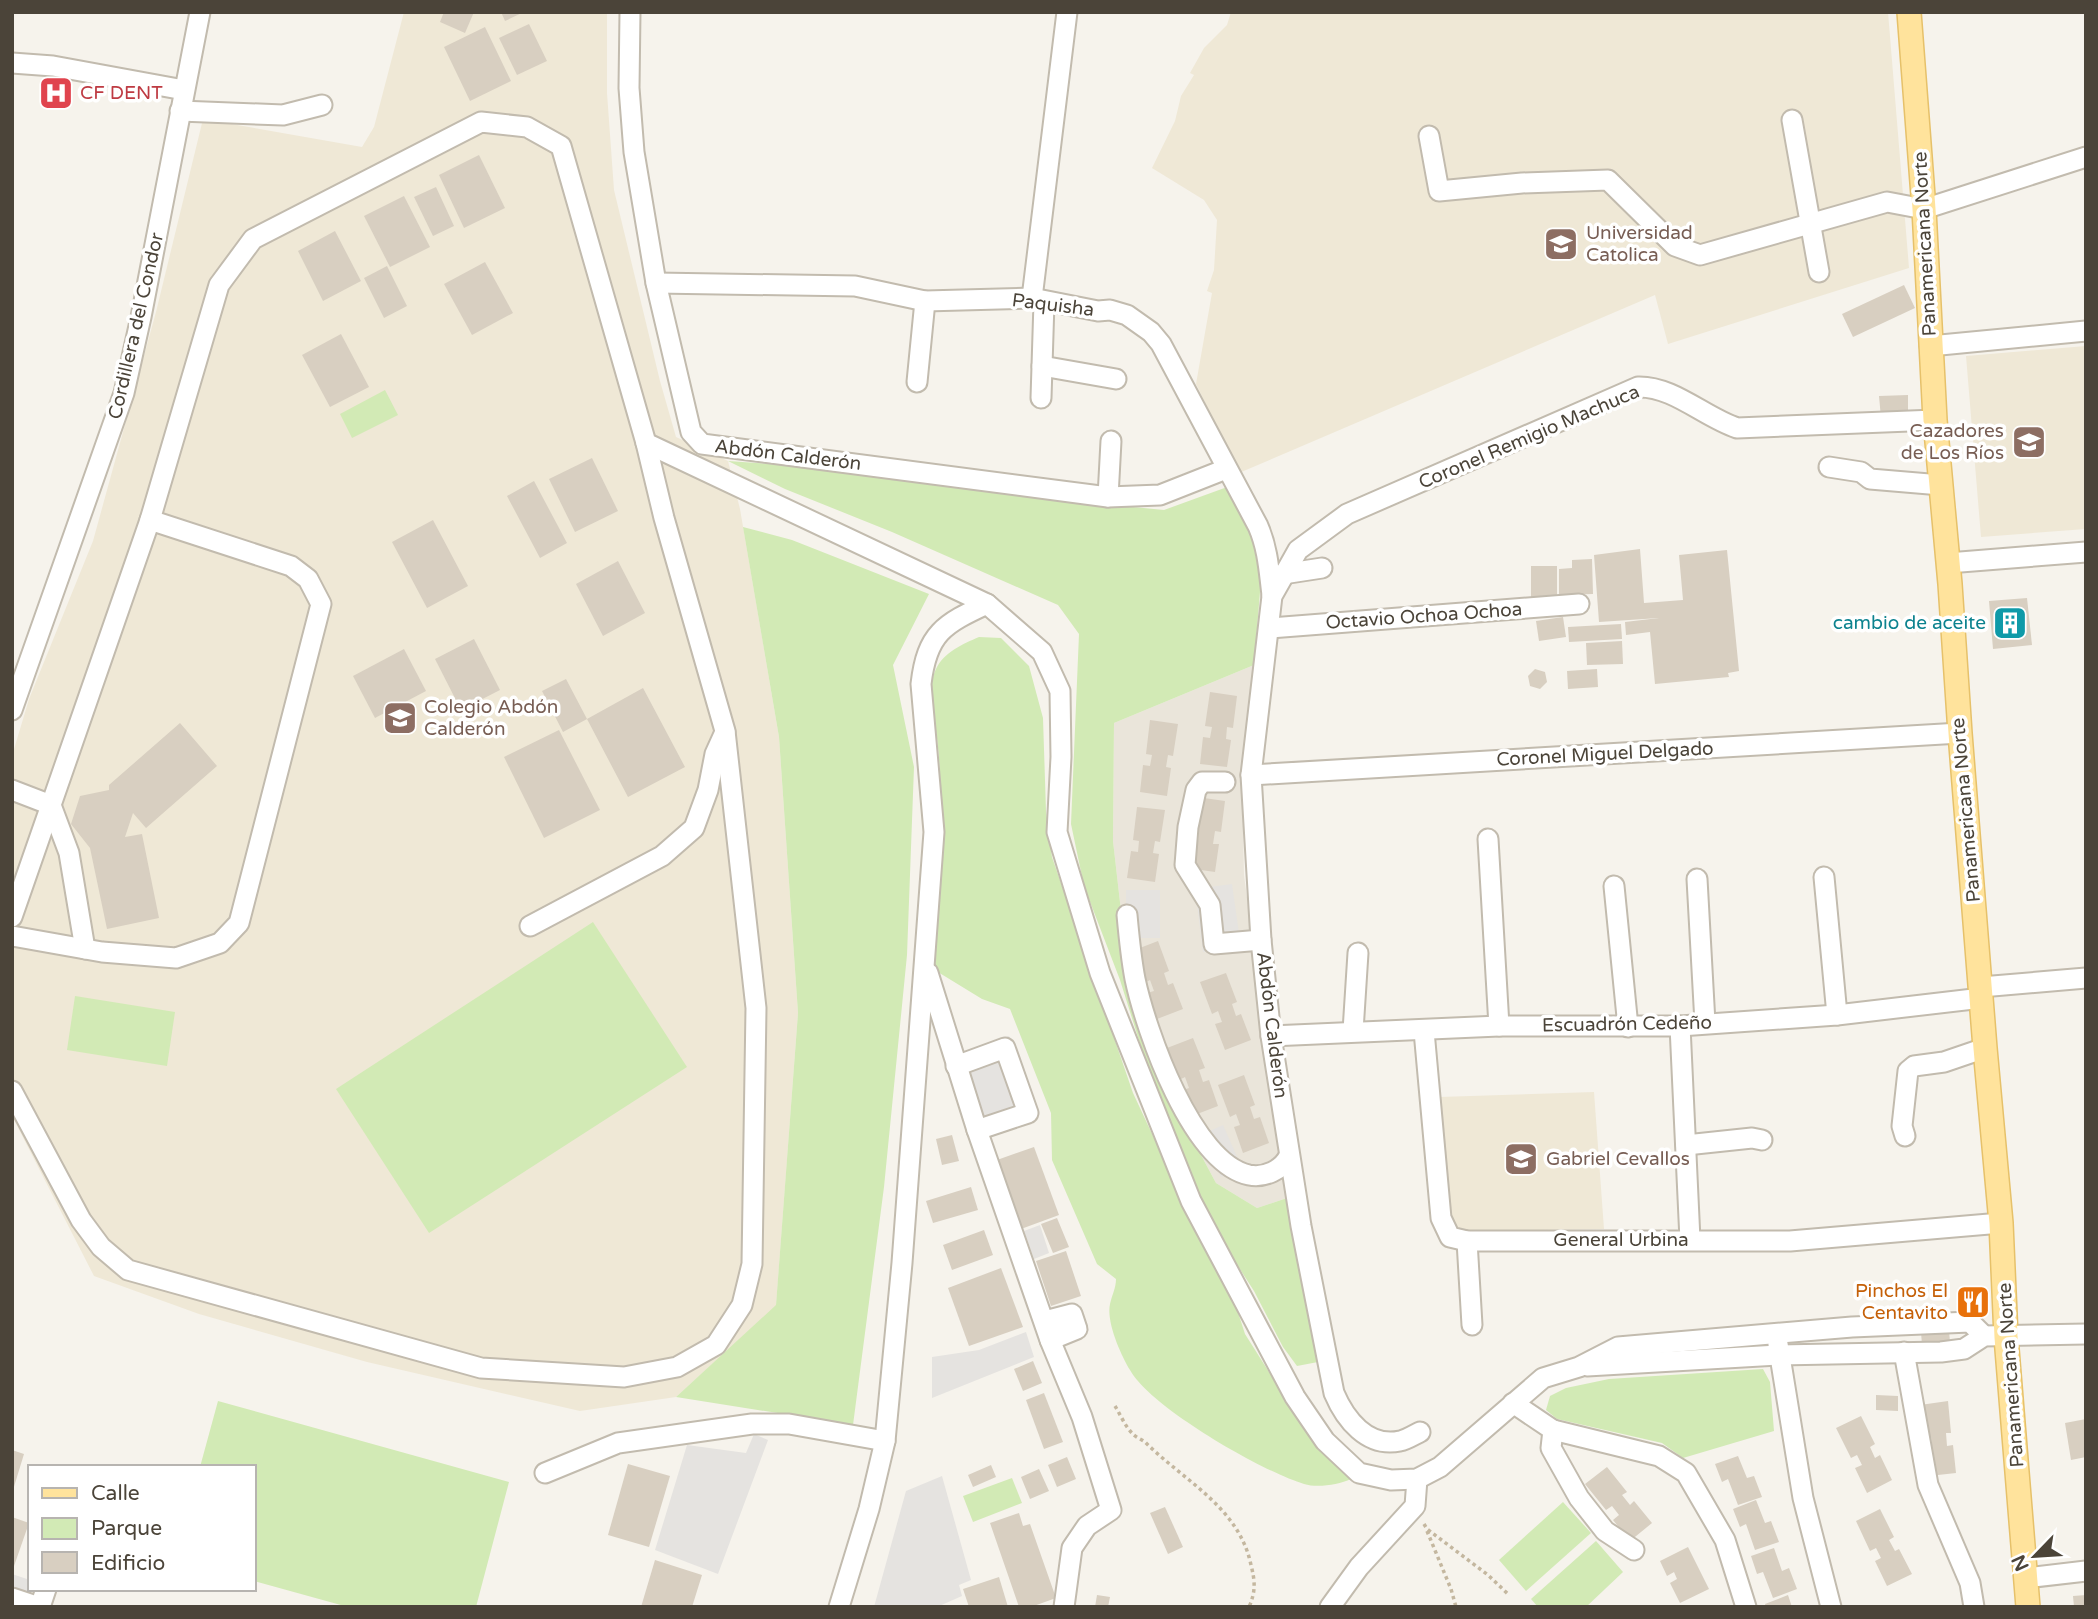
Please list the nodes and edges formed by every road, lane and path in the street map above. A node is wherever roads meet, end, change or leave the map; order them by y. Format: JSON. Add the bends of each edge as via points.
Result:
{"nodes":[{"id":1,"x":200,"y":12,"type":"edge"},
{"id":2,"x":630,"y":12,"type":"edge"},
{"id":3,"x":1067,"y":12,"type":"edge"},
{"id":4,"x":1909,"y":12,"type":"edge"},
{"id":5,"x":12,"y":63,"type":"edge"},
{"id":6,"x":184,"y":90,"type":"junction"},
{"id":7,"x":322,"y":104,"type":"dead end"},
{"id":8,"x":180,"y":111,"type":"junction"},
{"id":9,"x":1792,"y":120,"type":"dead end"},
{"id":10,"x":1430,"y":136,"type":"dead end"},
{"id":11,"x":2086,"y":157,"type":"edge"},
{"id":12,"x":1924,"y":209,"type":"junction"},
{"id":13,"x":1811,"y":223,"type":"junction"},
{"id":14,"x":1819,"y":272,"type":"dead end"},
{"id":15,"x":656,"y":283,"type":"junction"},
{"id":16,"x":1038,"y":300,"type":"junction"},
{"id":17,"x":925,"y":301,"type":"junction"},
{"id":18,"x":2086,"y":331,"type":"edge"},
{"id":19,"x":1930,"y":346,"type":"junction"},
{"id":20,"x":1042,"y":366,"type":"junction"},
{"id":21,"x":1116,"y":379,"type":"dead end"},
{"id":22,"x":917,"y":382,"type":"dead end"},
{"id":23,"x":1041,"y":398,"type":"dead end"},
{"id":24,"x":1935,"y":420,"type":"junction"},
{"id":25,"x":1111,"y":441,"type":"dead end"},
{"id":26,"x":646,"y":443,"type":"junction"},
{"id":27,"x":1829,"y":467,"type":"dead end"},
{"id":28,"x":1226,"y":469,"type":"junction"},
{"id":29,"x":1941,"y":485,"type":"junction"},
{"id":30,"x":1108,"y":497,"type":"junction"},
{"id":31,"x":150,"y":520,"type":"junction"},
{"id":32,"x":1298,"y":550,"type":"joint"},
{"id":33,"x":2086,"y":552,"type":"edge"},
{"id":34,"x":1948,"y":564,"type":"junction"},
{"id":35,"x":1322,"y":568,"type":"dead end"},
{"id":36,"x":1283,"y":573,"type":"junction"},
{"id":37,"x":1272,"y":596,"type":"junction"},
{"id":38,"x":988,"y":604,"type":"junction"},
{"id":39,"x":1579,"y":604,"type":"dead end"},
{"id":40,"x":1270,"y":628,"type":"junction"},
{"id":41,"x":12,"y":710,"type":"edge"},
{"id":42,"x":725,"y":731,"type":"junction"},
{"id":43,"x":1959,"y":733,"type":"junction"},
{"id":44,"x":1251,"y":775,"type":"junction"},
{"id":45,"x":1225,"y":782,"type":"dead end"},
{"id":46,"x":12,"y":790,"type":"edge"},
{"id":47,"x":51,"y":805,"type":"junction"},
{"id":48,"x":1488,"y":839,"type":"dead end"},
{"id":49,"x":1824,"y":877,"type":"dead end"},
{"id":50,"x":1697,"y":879,"type":"dead end"},
{"id":51,"x":1614,"y":886,"type":"dead end"},
{"id":52,"x":1128,"y":915,"type":"dead end"},
{"id":53,"x":12,"y":917,"type":"edge"},
{"id":54,"x":530,"y":926,"type":"dead end"},
{"id":55,"x":12,"y":936,"type":"edge"},
{"id":56,"x":1261,"y":940,"type":"junction"},
{"id":57,"x":85,"y":949,"type":"junction"},
{"id":58,"x":1358,"y":953,"type":"dead end"},
{"id":59,"x":924,"y":959,"type":"junction"},
{"id":60,"x":2086,"y":978,"type":"edge"},
{"id":61,"x":1981,"y":993,"type":"junction"},
{"id":62,"x":1837,"y":1015,"type":"junction"},
{"id":63,"x":1706,"y":1023,"type":"junction"},
{"id":64,"x":1499,"y":1026,"type":"junction"},
{"id":65,"x":1680,"y":1026,"type":"junction"},
{"id":66,"x":1628,"y":1027,"type":"junction"},
{"id":67,"x":1353,"y":1031,"type":"junction"},
{"id":68,"x":1424,"y":1031,"type":"junction"},
{"id":69,"x":1271,"y":1036,"type":"junction"},
{"id":70,"x":1984,"y":1048,"type":"junction"},
{"id":71,"x":956,"y":1066,"type":"junction"},
{"id":72,"x":12,"y":1091,"type":"edge"},
{"id":73,"x":977,"y":1130,"type":"junction"},
{"id":74,"x":1905,"y":1136,"type":"dead end"},
{"id":75,"x":1762,"y":1140,"type":"dead end"},
{"id":76,"x":1686,"y":1145,"type":"junction"},
{"id":77,"x":1289,"y":1156,"type":"junction"},
{"id":78,"x":2001,"y":1223,"type":"junction"},
{"id":79,"x":1690,"y":1240,"type":"junction"},
{"id":80,"x":1467,"y":1241,"type":"junction"},
{"id":81,"x":1472,"y":1325,"type":"dead end"},
{"id":82,"x":1862,"y":1326,"type":"junction"},
{"id":83,"x":1777,"y":1333,"type":"junction"},
{"id":84,"x":2086,"y":1334,"type":"edge"},
{"id":85,"x":1995,"y":1336,"type":"junction"},
{"id":86,"x":1904,"y":1352,"type":"junction"},
{"id":87,"x":1862,"y":1353,"type":"junction"},
{"id":88,"x":1778,"y":1354,"type":"junction"},
{"id":89,"x":1579,"y":1367,"type":"junction"},
{"id":90,"x":1513,"y":1403,"type":"junction"},
{"id":91,"x":1115,"y":1406,"type":"dead end"},
{"id":92,"x":1553,"y":1430,"type":"junction"},
{"id":93,"x":1420,"y":1432,"type":"dead end"},
{"id":94,"x":885,"y":1441,"type":"junction"},
{"id":95,"x":545,"y":1473,"type":"dead end"},
{"id":96,"x":1417,"y":1479,"type":"junction"},
{"id":97,"x":1415,"y":1506,"type":"junction"},
{"id":98,"x":1427,"y":1530,"type":"junction"},
{"id":99,"x":1634,"y":1550,"type":"dead end"},
{"id":100,"x":2086,"y":1571,"type":"edge"},
{"id":101,"x":2026,"y":1578,"type":"junction"},
{"id":102,"x":1509,"y":1595,"type":"dead end"},
{"id":103,"x":12,"y":1598,"type":"edge"},
{"id":104,"x":40,"y":1607,"type":"edge"},
{"id":105,"x":839,"y":1607,"type":"edge"},
{"id":106,"x":1064,"y":1607,"type":"edge"},
{"id":107,"x":1249,"y":1607,"type":"edge"},
{"id":108,"x":1330,"y":1607,"type":"edge"},
{"id":109,"x":1455,"y":1607,"type":"edge"},
{"id":110,"x":1746,"y":1607,"type":"edge"},
{"id":111,"x":1831,"y":1607,"type":"edge"},
{"id":112,"x":1974,"y":1607,"type":"edge"},
{"id":113,"x":2028,"y":1607,"type":"edge"}],
"edges":[{"from":1,"to":6,"type":"street","name":"Cordillera del Condor"},
{"from":2,"to":15,"type":"street","name":"Abdón Calderón","via":[[634,152]]},
{"from":3,"to":16,"type":"street"},
{"from":4,"to":12,"type":"main road","name":"Panamericana Norte"},
{"from":5,"to":6,"type":"street"},
{"from":6,"to":8,"type":"street","name":"Cordillera del Condor"},
{"from":7,"to":8,"type":"street","via":[[283,115]]},
{"from":8,"to":41,"type":"street","name":"Cordillera del Condor","via":[[120,410]]},
{"from":9,"to":13,"type":"street"},
{"from":10,"to":13,"type":"street","via":[[1439,191],[1608,180],[1675,246],[1700,255]]},
{"from":11,"to":12,"type":"street"},
{"from":12,"to":13,"type":"street","via":[[1887,202]]},
{"from":12,"to":19,"type":"main road","name":"Panamericana Norte"},
{"from":13,"to":14,"type":"street"},
{"from":15,"to":17,"type":"street","name":"Paquisha","via":[[855,286]]},
{"from":15,"to":30,"type":"street","name":"Abdón Calderón","via":[[691,432],[702,444]]},
{"from":16,"to":17,"type":"street","name":"Paquisha"},
{"from":16,"to":20,"type":"street"},
{"from":16,"to":28,"type":"street","name":"Paquisha","via":[[1110,310],[1127,315],[1151,332]]},
{"from":17,"to":22,"type":"street"},
{"from":18,"to":19,"type":"street"},
{"from":19,"to":24,"type":"main road","name":"Panamericana Norte"},
{"from":20,"to":21,"type":"street"},
{"from":20,"to":23,"type":"street"},
{"from":24,"to":29,"type":"main road","name":"Panamericana Norte"},
{"from":24,"to":32,"type":"street","name":"Coronel Remigio Machuca","via":[[1737,428],[1660,390],[1638,387],[1348,514]]},
{"from":25,"to":30,"type":"street"},
{"from":26,"to":31,"type":"street","via":[[561,146],[527,127],[481,122],[253,239],[219,285]]},
{"from":26,"to":38,"type":"street"},
{"from":26,"to":42,"type":"street"},
{"from":27,"to":29,"type":"street","via":[[1861,472],[1870,479]]},
{"from":28,"to":30,"type":"street","name":"Abdón Calderón","via":[[1167,493]]},
{"from":28,"to":37,"type":"street","name":"Paquisha","via":[[1265,542]]},
{"from":29,"to":34,"type":"main road","name":"Panamericana Norte"},
{"from":31,"to":47,"type":"street"},
{"from":31,"to":57,"type":"street","via":[[291,566],[308,579],[321,604],[239,923],[220,943],[176,958]]},
{"from":32,"to":36,"type":"street","name":"Abdón Calderón"},
{"from":33,"to":34,"type":"street"},
{"from":34,"to":43,"type":"main road","name":"Panamericana Norte"},
{"from":35,"to":36,"type":"street"},
{"from":36,"to":37,"type":"street","name":"Abdón Calderón"},
{"from":37,"to":40,"type":"street","name":"Abdón Calderón"},
{"from":38,"to":59,"type":"street","via":[[938,633],[923,661],[934,832]]},
{"from":38,"to":96,"type":"street","via":[[1042,652],[1060,691],[1057,832],[1100,973],[1191,1201],[1295,1397],[1325,1441],[1359,1473],[1391,1480]]},
{"from":39,"to":40,"type":"street","name":"Octavio Ochoa Ochoa"},
{"from":40,"to":44,"type":"street","name":"Abdón Calderón"},
{"from":42,"to":54,"type":"street","via":[[694,828],[662,856]]},
{"from":42,"to":72,"type":"street","via":[[756,1008],[752,1264],[743,1305],[716,1345],[677,1367],[624,1377],[481,1368],[128,1270],[81,1220]]},
{"from":43,"to":44,"type":"street","name":"Coronel Miguel Delgado"},
{"from":43,"to":61,"type":"main road","name":"Panamericana Norte"},
{"from":44,"to":56,"type":"street","name":"Abdón Calderón"},
{"from":45,"to":56,"type":"street","via":[[1202,782],[1196,790],[1185,865],[1210,905],[1214,944]]},
{"from":46,"to":47,"type":"street"},
{"from":47,"to":53,"type":"street"},
{"from":47,"to":57,"type":"street","via":[[69,853]]},
{"from":48,"to":64,"type":"street"},
{"from":49,"to":62,"type":"street"},
{"from":50,"to":63,"type":"street"},
{"from":51,"to":66,"type":"street"},
{"from":52,"to":77,"type":"street","via":[[1130,952],[1145,1014],[1175,1091],[1200,1137],[1237,1172],[1257,1177],[1274,1172]]},
{"from":55,"to":57,"type":"street"},
{"from":56,"to":69,"type":"street","name":"Abdón Calderón"},
{"from":58,"to":67,"type":"street"},
{"from":59,"to":71,"type":"street"},
{"from":59,"to":94,"type":"street"},
{"from":60,"to":61,"type":"street","name":"Escuadrón Cedeño"},
{"from":61,"to":62,"type":"street","name":"Escuadrón Cedeño"},
{"from":61,"to":70,"type":"main road","name":"Panamericana Norte"},
{"from":62,"to":63,"type":"street","name":"Escuadrón Cedeño"},
{"from":63,"to":65,"type":"street","name":"Escuadrón Cedeño"},
{"from":64,"to":66,"type":"street","name":"Escuadrón Cedeño"},
{"from":64,"to":68,"type":"street","name":"Escuadrón Cedeño"},
{"from":65,"to":66,"type":"street","name":"Escuadrón Cedeño"},
{"from":65,"to":76,"type":"street"},
{"from":67,"to":68,"type":"street","name":"Escuadrón Cedeño"},
{"from":67,"to":69,"type":"street","name":"Escuadrón Cedeño"},
{"from":68,"to":80,"type":"street","via":[[1441,1219],[1450,1237]]},
{"from":69,"to":77,"type":"street","name":"Abdón Calderón"},
{"from":70,"to":74,"type":"street","via":[[1908,1071]]},
{"from":70,"to":78,"type":"main road","name":"Panamericana Norte"},
{"from":71,"to":73,"type":"street"},
{"from":71,"to":73,"type":"street","via":[[1005,1048],[1028,1113]]},
{"from":73,"to":106,"type":"street","via":[[1082,1417],[1111,1510],[1087,1526],[1072,1548]]},
{"from":75,"to":76,"type":"street"},
{"from":76,"to":79,"type":"street"},
{"from":77,"to":93,"type":"street","name":"Abdón Calderón","via":[[1334,1393],[1342,1413],[1363,1435],[1399,1441]]},
{"from":78,"to":79,"type":"street","name":"General Urbina","via":[[1790,1241]]},
{"from":78,"to":85,"type":"main road","name":"Panamericana Norte"},
{"from":79,"to":80,"type":"street","name":"General Urbina"},
{"from":80,"to":81,"type":"street"},
{"from":82,"to":83,"type":"street"},
{"from":82,"to":85,"type":"street","via":[[1970,1322]]},
{"from":82,"to":87,"type":"street"},
{"from":83,"to":88,"type":"street"},
{"from":83,"to":89,"type":"street","via":[[1618,1348]]},
{"from":84,"to":85,"type":"street"},
{"from":85,"to":86,"type":"street","via":[[1964,1349]]},
{"from":85,"to":101,"type":"main road","name":"Panamericana Norte"},
{"from":86,"to":87,"type":"street"},
{"from":86,"to":112,"type":"street","via":[[1928,1485],[1970,1583]]},
{"from":87,"to":88,"type":"street"},
{"from":88,"to":89,"type":"street"},
{"from":88,"to":111,"type":"street","via":[[1803,1498]]},
{"from":89,"to":90,"type":"street","via":[[1543,1378]]},
{"from":90,"to":92,"type":"street"},
{"from":90,"to":96,"type":"street","via":[[1440,1467]]},
{"from":91,"to":107,"type":"path","via":[[1132,1434],[1218,1503],[1234,1524],[1248,1548],[1256,1585]]},
{"from":92,"to":99,"type":"street","via":[[1552,1448],[1579,1498],[1605,1531]]},
{"from":92,"to":110,"type":"street","via":[[1660,1456],[1686,1473],[1726,1540]]},
{"from":94,"to":95,"type":"street","via":[[789,1424],[752,1424],[618,1443]]},
{"from":94,"to":105,"type":"street"},
{"from":96,"to":97,"type":"street"},
{"from":97,"to":98,"type":"path"},
{"from":97,"to":108,"type":"street","via":[[1359,1566]]},
{"from":98,"to":102,"type":"path"},
{"from":98,"to":109,"type":"path"},
{"from":100,"to":101,"type":"street"},
{"from":101,"to":113,"type":"main road","name":"Panamericana Norte"},
{"from":103,"to":104,"type":"street"}]}
